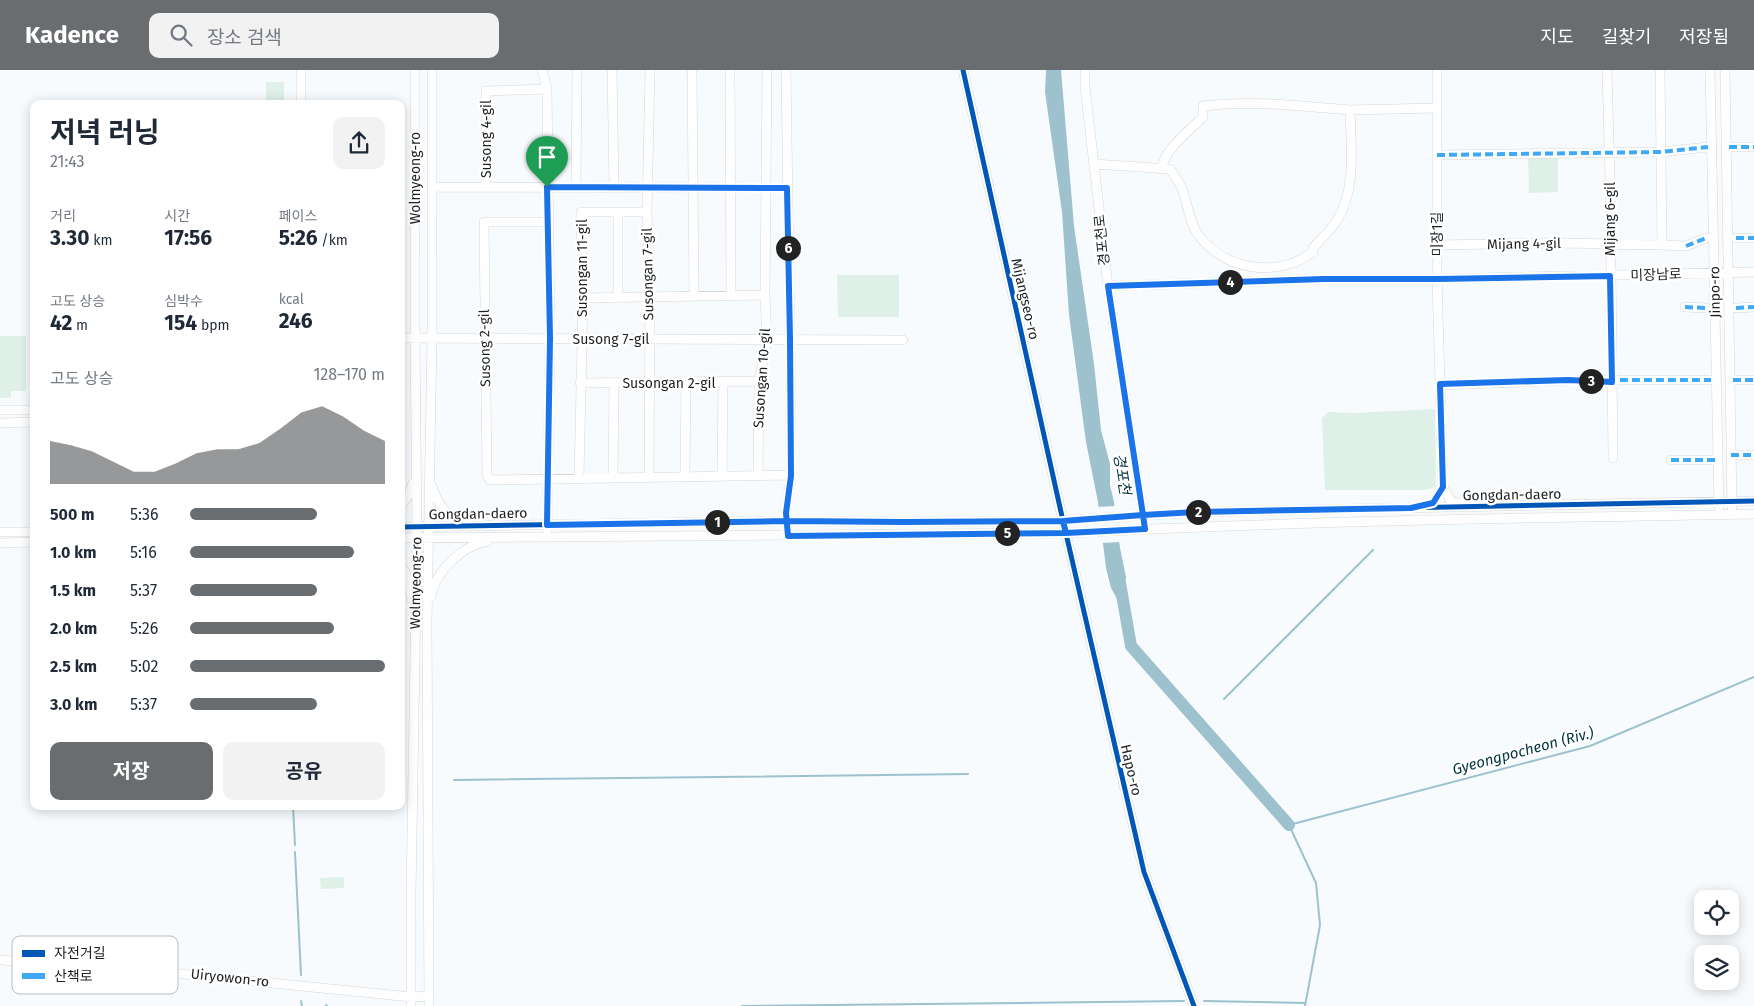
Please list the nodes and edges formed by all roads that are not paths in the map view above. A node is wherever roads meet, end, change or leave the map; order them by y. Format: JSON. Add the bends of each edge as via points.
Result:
{"nodes":[{"id":1,"x":301,"y":70,"type":"edge"},
{"id":2,"x":416,"y":70,"type":"edge"},
{"id":3,"x":433,"y":70,"type":"edge"},
{"id":4,"x":542,"y":70,"type":"edge"},
{"id":5,"x":577,"y":70,"type":"edge"},
{"id":6,"x":612,"y":70,"type":"edge"},
{"id":7,"x":650,"y":70,"type":"edge"},
{"id":8,"x":692,"y":70,"type":"edge"},
{"id":9,"x":730,"y":70,"type":"edge"},
{"id":10,"x":767,"y":70,"type":"edge"},
{"id":11,"x":786,"y":70,"type":"edge"},
{"id":12,"x":963,"y":70,"type":"edge"},
{"id":13,"x":1085,"y":70,"type":"edge"},
{"id":14,"x":1437,"y":70,"type":"edge"},
{"id":15,"x":1607,"y":70,"type":"edge"},
{"id":16,"x":1660,"y":70,"type":"edge"},
{"id":17,"x":1710,"y":70,"type":"edge"},
{"id":18,"x":1724,"y":70,"type":"edge"},
{"id":19,"x":547,"y":89,"type":"junction"},
{"id":20,"x":301,"y":100,"type":"edge"},
{"id":21,"x":1436,"y":108,"type":"junction"},
{"id":22,"x":1350,"y":110,"type":"junction"},
{"id":23,"x":1708,"y":147,"type":"dead end"},
{"id":24,"x":1754,"y":147,"type":"edge"},
{"id":25,"x":1729,"y":148,"type":"dead end"},
{"id":26,"x":1610,"y":152,"type":"junction"},
{"id":27,"x":1661,"y":152,"type":"junction"},
{"id":28,"x":1437,"y":155,"type":"junction"},
{"id":29,"x":1094,"y":164,"type":"junction"},
{"id":30,"x":1162,"y":168,"type":"junction"},
{"id":31,"x":576,"y":186,"type":"junction"},
{"id":32,"x":432,"y":187,"type":"junction"},
{"id":33,"x":486,"y":187,"type":"junction"},
{"id":34,"x":547,"y":187,"type":"junction"},
{"id":35,"x":614,"y":187,"type":"junction"},
{"id":36,"x":693,"y":187,"type":"junction"},
{"id":37,"x":730,"y":187,"type":"junction"},
{"id":38,"x":766,"y":187,"type":"junction"},
{"id":39,"x":648,"y":188,"type":"junction"},
{"id":40,"x":787,"y":188,"type":"junction"},
{"id":41,"x":618,"y":212,"type":"junction"},
{"id":42,"x":647,"y":212,"type":"junction"},
{"id":43,"x":548,"y":222,"type":"junction"},
{"id":44,"x":1706,"y":238,"type":"dead end"},
{"id":45,"x":1736,"y":238,"type":"dead end"},
{"id":46,"x":1754,"y":238,"type":"edge"},
{"id":47,"x":1611,"y":244,"type":"junction"},
{"id":48,"x":1437,"y":245,"type":"junction"},
{"id":49,"x":1662,"y":245,"type":"junction"},
{"id":50,"x":1754,"y":272,"type":"edge"},
{"id":51,"x":1715,"y":273,"type":"junction"},
{"id":52,"x":1727,"y":273,"type":"junction"},
{"id":53,"x":1610,"y":276,"type":"junction"},
{"id":54,"x":1437,"y":279,"type":"junction"},
{"id":55,"x":1108,"y":286,"type":"junction"},
{"id":56,"x":765,"y":295,"type":"junction"},
{"id":57,"x":650,"y":296,"type":"junction"},
{"id":58,"x":694,"y":296,"type":"junction"},
{"id":59,"x":731,"y":296,"type":"junction"},
{"id":60,"x":618,"y":297,"type":"junction"},
{"id":61,"x":582,"y":298,"type":"junction"},
{"id":62,"x":1685,"y":307,"type":"dead end"},
{"id":63,"x":1754,"y":307,"type":"edge"},
{"id":64,"x":1706,"y":308,"type":"dead end"},
{"id":65,"x":1736,"y":308,"type":"dead end"},
{"id":66,"x":405,"y":338,"type":"edge"},
{"id":67,"x":415,"y":338,"type":"junction"},
{"id":68,"x":432,"y":338,"type":"junction"},
{"id":69,"x":484,"y":338,"type":"junction"},
{"id":70,"x":550,"y":338,"type":"junction"},
{"id":71,"x":582,"y":338,"type":"junction"},
{"id":72,"x":649,"y":339,"type":"junction"},
{"id":73,"x":767,"y":340,"type":"junction"},
{"id":74,"x":790,"y":340,"type":"junction"},
{"id":75,"x":903,"y":340,"type":"dead end"},
{"id":76,"x":1711,"y":380,"type":"dead end"},
{"id":77,"x":1733,"y":380,"type":"dead end"},
{"id":78,"x":1754,"y":380,"type":"edge"},
{"id":79,"x":759,"y":381,"type":"junction"},
{"id":80,"x":648,"y":382,"type":"junction"},
{"id":81,"x":722,"y":382,"type":"junction"},
{"id":82,"x":1612,"y":382,"type":"junction"},
{"id":83,"x":580,"y":383,"type":"junction"},
{"id":84,"x":614,"y":383,"type":"junction"},
{"id":85,"x":686,"y":383,"type":"junction"},
{"id":86,"x":1440,"y":384,"type":"junction"},
{"id":87,"x":0,"y":410,"type":"edge"},
{"id":88,"x":30,"y":410,"type":"edge"},
{"id":89,"x":30,"y":422,"type":"edge"},
{"id":90,"x":0,"y":423,"type":"edge"},
{"id":91,"x":1731,"y":455,"type":"junction"},
{"id":92,"x":1754,"y":455,"type":"edge"},
{"id":93,"x":1613,"y":458,"type":"dead end"},
{"id":94,"x":1671,"y":460,"type":"dead end"},
{"id":95,"x":1718,"y":460,"type":"junction"},
{"id":96,"x":430,"y":470,"type":"junction"},
{"id":97,"x":415,"y":473,"type":"junction"},
{"id":98,"x":685,"y":476,"type":"junction"},
{"id":99,"x":758,"y":476,"type":"junction"},
{"id":100,"x":791,"y":476,"type":"junction"},
{"id":101,"x":649,"y":477,"type":"junction"},
{"id":102,"x":722,"y":477,"type":"junction"},
{"id":103,"x":579,"y":478,"type":"junction"},
{"id":104,"x":613,"y":478,"type":"junction"},
{"id":105,"x":548,"y":479,"type":"junction"},
{"id":106,"x":1443,"y":487,"type":"junction"},
{"id":107,"x":405,"y":500,"type":"edge"},
{"id":108,"x":1754,"y":501,"type":"edge"},
{"id":109,"x":1719,"y":502,"type":"junction"},
{"id":110,"x":1732,"y":502,"type":"junction"},
{"id":111,"x":1476,"y":506,"type":"junction"},
{"id":112,"x":1411,"y":508,"type":"junction"},
{"id":113,"x":1719,"y":514,"type":"junction"},
{"id":114,"x":1732,"y":514,"type":"junction"},
{"id":115,"x":1754,"y":514,"type":"edge"},
{"id":116,"x":1143,"y":515,"type":"junction"},
{"id":117,"x":787,"y":521,"type":"junction"},
{"id":118,"x":1063,"y":521,"type":"junction"},
{"id":119,"x":547,"y":525,"type":"junction"},
{"id":120,"x":416,"y":526,"type":"junction"},
{"id":121,"x":490,"y":526,"type":"junction"},
{"id":122,"x":405,"y":527,"type":"edge"},
{"id":123,"x":429,"y":527,"type":"junction"},
{"id":124,"x":1143,"y":529,"type":"junction"},
{"id":125,"x":0,"y":532,"type":"edge"},
{"id":126,"x":30,"y":532,"type":"edge"},
{"id":127,"x":1066,"y":533,"type":"junction"},
{"id":128,"x":788,"y":536,"type":"junction"},
{"id":129,"x":511,"y":537,"type":"junction"},
{"id":130,"x":547,"y":537,"type":"junction"},
{"id":131,"x":405,"y":538,"type":"edge"},
{"id":132,"x":417,"y":538,"type":"junction"},
{"id":133,"x":429,"y":538,"type":"junction"},
{"id":134,"x":30,"y":542,"type":"edge"},
{"id":135,"x":0,"y":543,"type":"edge"},
{"id":136,"x":405,"y":572,"type":"edge"},
{"id":137,"x":415,"y":624,"type":"junction"},
{"id":138,"x":427,"y":624,"type":"junction"},
{"id":139,"x":178,"y":974,"type":"edge"},
{"id":140,"x":412,"y":1001,"type":"edge"},
{"id":141,"x":429,"y":1001,"type":"edge"},
{"id":142,"x":1194,"y":1006,"type":"edge"}],
"edges":[{"from":1,"to":20,"type":"street"},
{"from":2,"to":67,"type":"street","name":"Wolmyeong-ro"},
{"from":3,"to":32,"type":"street","name":"Wolmyeong-ro"},
{"from":4,"to":19,"type":"street"},
{"from":5,"to":31,"type":"street"},
{"from":6,"to":35,"type":"street"},
{"from":7,"to":39,"type":"street","name":"Susongan 7-gil"},
{"from":8,"to":36,"type":"street"},
{"from":9,"to":37,"type":"street"},
{"from":10,"to":38,"type":"street","name":"Susongan 10-gil"},
{"from":11,"to":40,"type":"street"},
{"from":12,"to":118,"type":"street","name":"Mijangseo-ro"},
{"from":13,"to":29,"type":"street","name":"경포천로"},
{"from":14,"to":21,"type":"street","name":"미장1길"},
{"from":15,"to":26,"type":"street","name":"Mijang 6-gil"},
{"from":16,"to":27,"type":"street"},
{"from":17,"to":51,"type":"street","name":"Jinpo-ro"},
{"from":18,"to":52,"type":"street","name":"Jinpo-ro"},
{"from":19,"to":33,"type":"street","name":"Susong 4-gil","via":[[486,91]]},
{"from":19,"to":34,"type":"street"},
{"from":21,"to":22,"type":"street"},
{"from":21,"to":28,"type":"street","name":"미장1길"},
{"from":22,"to":30,"type":"street","via":[[1284,104],[1203,106],[1203,117],[1171,149]]},
{"from":22,"to":30,"type":"street","via":[[1352,160],[1349,192],[1341,213],[1313,252],[1288,265],[1256,268],[1214,253],[1196,232],[1182,187],[1170,169]]},
{"from":23,"to":27,"type":"street"},
{"from":24,"to":25,"type":"street"},
{"from":26,"to":27,"type":"street"},
{"from":26,"to":28,"type":"street"},
{"from":26,"to":47,"type":"street","name":"Mijang 6-gil"},
{"from":27,"to":49,"type":"street"},
{"from":28,"to":48,"type":"street","name":"미장1길"},
{"from":29,"to":30,"type":"street"},
{"from":29,"to":55,"type":"street","name":"경포천로"},
{"from":31,"to":34,"type":"street"},
{"from":31,"to":35,"type":"street"},
{"from":32,"to":33,"type":"street"},
{"from":32,"to":68,"type":"street","name":"Wolmyeong-ro"},
{"from":33,"to":34,"type":"street"},
{"from":34,"to":43,"type":"street"},
{"from":35,"to":39,"type":"street"},
{"from":36,"to":37,"type":"street"},
{"from":36,"to":39,"type":"street"},
{"from":36,"to":58,"type":"street"},
{"from":37,"to":38,"type":"street"},
{"from":37,"to":59,"type":"street"},
{"from":38,"to":40,"type":"street"},
{"from":38,"to":56,"type":"street","name":"Susongan 10-gil"},
{"from":39,"to":42,"type":"street","name":"Susongan 7-gil"},
{"from":40,"to":74,"type":"street"},
{"from":41,"to":42,"type":"street","name":"Susongan 11-gil"},
{"from":41,"to":60,"type":"street"},
{"from":41,"to":61,"type":"street","name":"Susongan 11-gil","via":[[581,212]]},
{"from":42,"to":57,"type":"street","name":"Susongan 7-gil"},
{"from":43,"to":69,"type":"street","name":"Susong 2-gil","via":[[484,222]]},
{"from":43,"to":70,"type":"street"},
{"from":44,"to":49,"type":"street","name":"Mijang 4-gil","via":[[1686,246]]},
{"from":45,"to":46,"type":"street"},
{"from":47,"to":48,"type":"street","name":"Mijang 4-gil"},
{"from":47,"to":49,"type":"street","name":"Mijang 4-gil"},
{"from":47,"to":53,"type":"street","name":"Mijang 6-gil"},
{"from":48,"to":54,"type":"street","name":"미장1길"},
{"from":50,"to":52,"type":"street","name":"미장남로"},
{"from":51,"to":52,"type":"street","name":"미장남로"},
{"from":51,"to":53,"type":"street","name":"미장남로"},
{"from":51,"to":95,"type":"street","name":"Jinpo-ro"},
{"from":52,"to":91,"type":"street","name":"Jinpo-ro"},
{"from":53,"to":54,"type":"street","name":"미장남로"},
{"from":53,"to":82,"type":"street","name":"Mijang 6-gil"},
{"from":54,"to":55,"type":"street","name":"미장남로"},
{"from":54,"to":86,"type":"street","name":"미장1길"},
{"from":55,"to":116,"type":"street","name":"경포천로"},
{"from":56,"to":59,"type":"street"},
{"from":56,"to":73,"type":"street","name":"Susongan 10-gil"},
{"from":57,"to":58,"type":"street"},
{"from":57,"to":60,"type":"street"},
{"from":57,"to":72,"type":"street","name":"Susongan 7-gil"},
{"from":58,"to":59,"type":"street"},
{"from":60,"to":61,"type":"street"},
{"from":61,"to":71,"type":"street","name":"Susongan 11-gil"},
{"from":62,"to":64,"type":"street"},
{"from":63,"to":65,"type":"street"},
{"from":66,"to":67,"type":"street","name":"Susong 7-gil"},
{"from":67,"to":68,"type":"street","name":"Susong 7-gil"},
{"from":67,"to":97,"type":"street","name":"Wolmyeong-ro"},
{"from":68,"to":69,"type":"street","name":"Susong 7-gil"},
{"from":68,"to":96,"type":"street","name":"Wolmyeong-ro"},
{"from":69,"to":70,"type":"street","name":"Susong 7-gil"},
{"from":69,"to":105,"type":"street","name":"Susong 2-gil","via":[[487,475],[490,480]]},
{"from":70,"to":71,"type":"street","name":"Susong 7-gil"},
{"from":70,"to":105,"type":"street"},
{"from":71,"to":72,"type":"street","name":"Susong 7-gil"},
{"from":71,"to":83,"type":"street","name":"Susongan 11-gil"},
{"from":72,"to":73,"type":"street","name":"Susong 7-gil"},
{"from":72,"to":80,"type":"street","name":"Susongan 7-gil"},
{"from":73,"to":74,"type":"street","name":"Susong 7-gil"},
{"from":73,"to":79,"type":"street","name":"Susongan 10-gil"},
{"from":74,"to":75,"type":"street","name":"Susong 7-gil"},
{"from":74,"to":100,"type":"street"},
{"from":76,"to":82,"type":"street"},
{"from":77,"to":78,"type":"street"},
{"from":79,"to":81,"type":"street","name":"Susongan 2-gil"},
{"from":79,"to":99,"type":"street","name":"Susongan 10-gil"},
{"from":80,"to":84,"type":"street","name":"Susongan 2-gil"},
{"from":80,"to":85,"type":"street","name":"Susongan 2-gil"},
{"from":80,"to":101,"type":"street","name":"Susongan 7-gil"},
{"from":81,"to":85,"type":"street","name":"Susongan 2-gil"},
{"from":81,"to":102,"type":"street"},
{"from":82,"to":86,"type":"street","via":[[1568,380]]},
{"from":82,"to":93,"type":"street","name":"Mijang 6-gil"},
{"from":83,"to":84,"type":"street","name":"Susongan 2-gil"},
{"from":83,"to":103,"type":"street","name":"Susongan 11-gil"},
{"from":84,"to":104,"type":"street"},
{"from":85,"to":98,"type":"street"},
{"from":86,"to":106,"type":"street","name":"미장1길"},
{"from":87,"to":88,"type":"street"},
{"from":89,"to":90,"type":"street"},
{"from":91,"to":92,"type":"street"},
{"from":91,"to":110,"type":"street","name":"Jinpo-ro"},
{"from":94,"to":95,"type":"street"},
{"from":95,"to":109,"type":"street","name":"Jinpo-ro"},
{"from":96,"to":121,"type":"street","via":[[435,495],[448,514],[466,523]]},
{"from":96,"to":123,"type":"street","name":"Wolmyeong-ro"},
{"from":97,"to":107,"type":"street"},
{"from":97,"to":120,"type":"street","name":"Wolmyeong-ro"},
{"from":98,"to":101,"type":"street"},
{"from":98,"to":102,"type":"street"},
{"from":99,"to":100,"type":"street"},
{"from":99,"to":102,"type":"street"},
{"from":100,"to":117,"type":"street"},
{"from":101,"to":104,"type":"street"},
{"from":103,"to":104,"type":"street"},
{"from":103,"to":105,"type":"street"},
{"from":105,"to":119,"type":"street"},
{"from":106,"to":111,"type":"street","via":[[1451,501]]},
{"from":106,"to":112,"type":"street","via":[[1433,503]]},
{"from":108,"to":110,"type":"street","name":"Gongdan-daero"},
{"from":109,"to":110,"type":"street","name":"Gongdan-daero"},
{"from":109,"to":111,"type":"street","name":"Gongdan-daero"},
{"from":109,"to":113,"type":"street","name":"Jinpo-ro"},
{"from":110,"to":114,"type":"street","name":"Jinpo-ro"},
{"from":111,"to":112,"type":"street","name":"Gongdan-daero"},
{"from":112,"to":116,"type":"street","name":"Gongdan-daero"},
{"from":113,"to":114,"type":"street","name":"Gongdan-daero"},
{"from":113,"to":124,"type":"street","name":"Gongdan-daero"},
{"from":114,"to":115,"type":"street","name":"Gongdan-daero"},
{"from":116,"to":118,"type":"street","name":"Gongdan-daero"},
{"from":116,"to":124,"type":"street","name":"경포천로"},
{"from":117,"to":118,"type":"street","name":"Gongdan-daero"},
{"from":117,"to":119,"type":"street","name":"Gongdan-daero"},
{"from":117,"to":128,"type":"street"},
{"from":118,"to":127,"type":"street","name":"Mijangseo-ro"},
{"from":119,"to":121,"type":"street","name":"Gongdan-daero"},
{"from":119,"to":130,"type":"street"},
{"from":120,"to":122,"type":"street","name":"Gongdan-daero"},
{"from":120,"to":123,"type":"street","name":"Gongdan-daero"},
{"from":120,"to":132,"type":"street","name":"Wolmyeong-ro"},
{"from":121,"to":123,"type":"street","name":"Gongdan-daero"},
{"from":123,"to":133,"type":"street","name":"Wolmyeong-ro"},
{"from":124,"to":127,"type":"street","name":"Gongdan-daero"},
{"from":125,"to":126,"type":"street"},
{"from":127,"to":128,"type":"street","name":"Gongdan-daero"},
{"from":127,"to":142,"type":"street","name":"Hapo-ro","via":[[1144,872]]},
{"from":128,"to":130,"type":"street","name":"Gongdan-daero"},
{"from":129,"to":130,"type":"street","name":"Gongdan-daero"},
{"from":129,"to":133,"type":"street","name":"Gongdan-daero"},
{"from":129,"to":138,"type":"street","via":[[482,542],[462,550],[453,559],[432,592]]},
{"from":131,"to":132,"type":"street","name":"Gongdan-daero"},
{"from":132,"to":133,"type":"street","name":"Gongdan-daero"},
{"from":132,"to":137,"type":"street","name":"Wolmyeong-ro"},
{"from":133,"to":138,"type":"street","name":"Wolmyeong-ro"},
{"from":134,"to":135,"type":"street"},
{"from":136,"to":137,"type":"street"},
{"from":137,"to":140,"type":"street","name":"Wolmyeong-ro"},
{"from":138,"to":141,"type":"street","name":"Wolmyeong-ro"},
{"from":139,"to":140,"type":"street","name":"Uiryowon-ro"},
{"from":140,"to":141,"type":"street","name":"Uiryowon-ro"}]}
